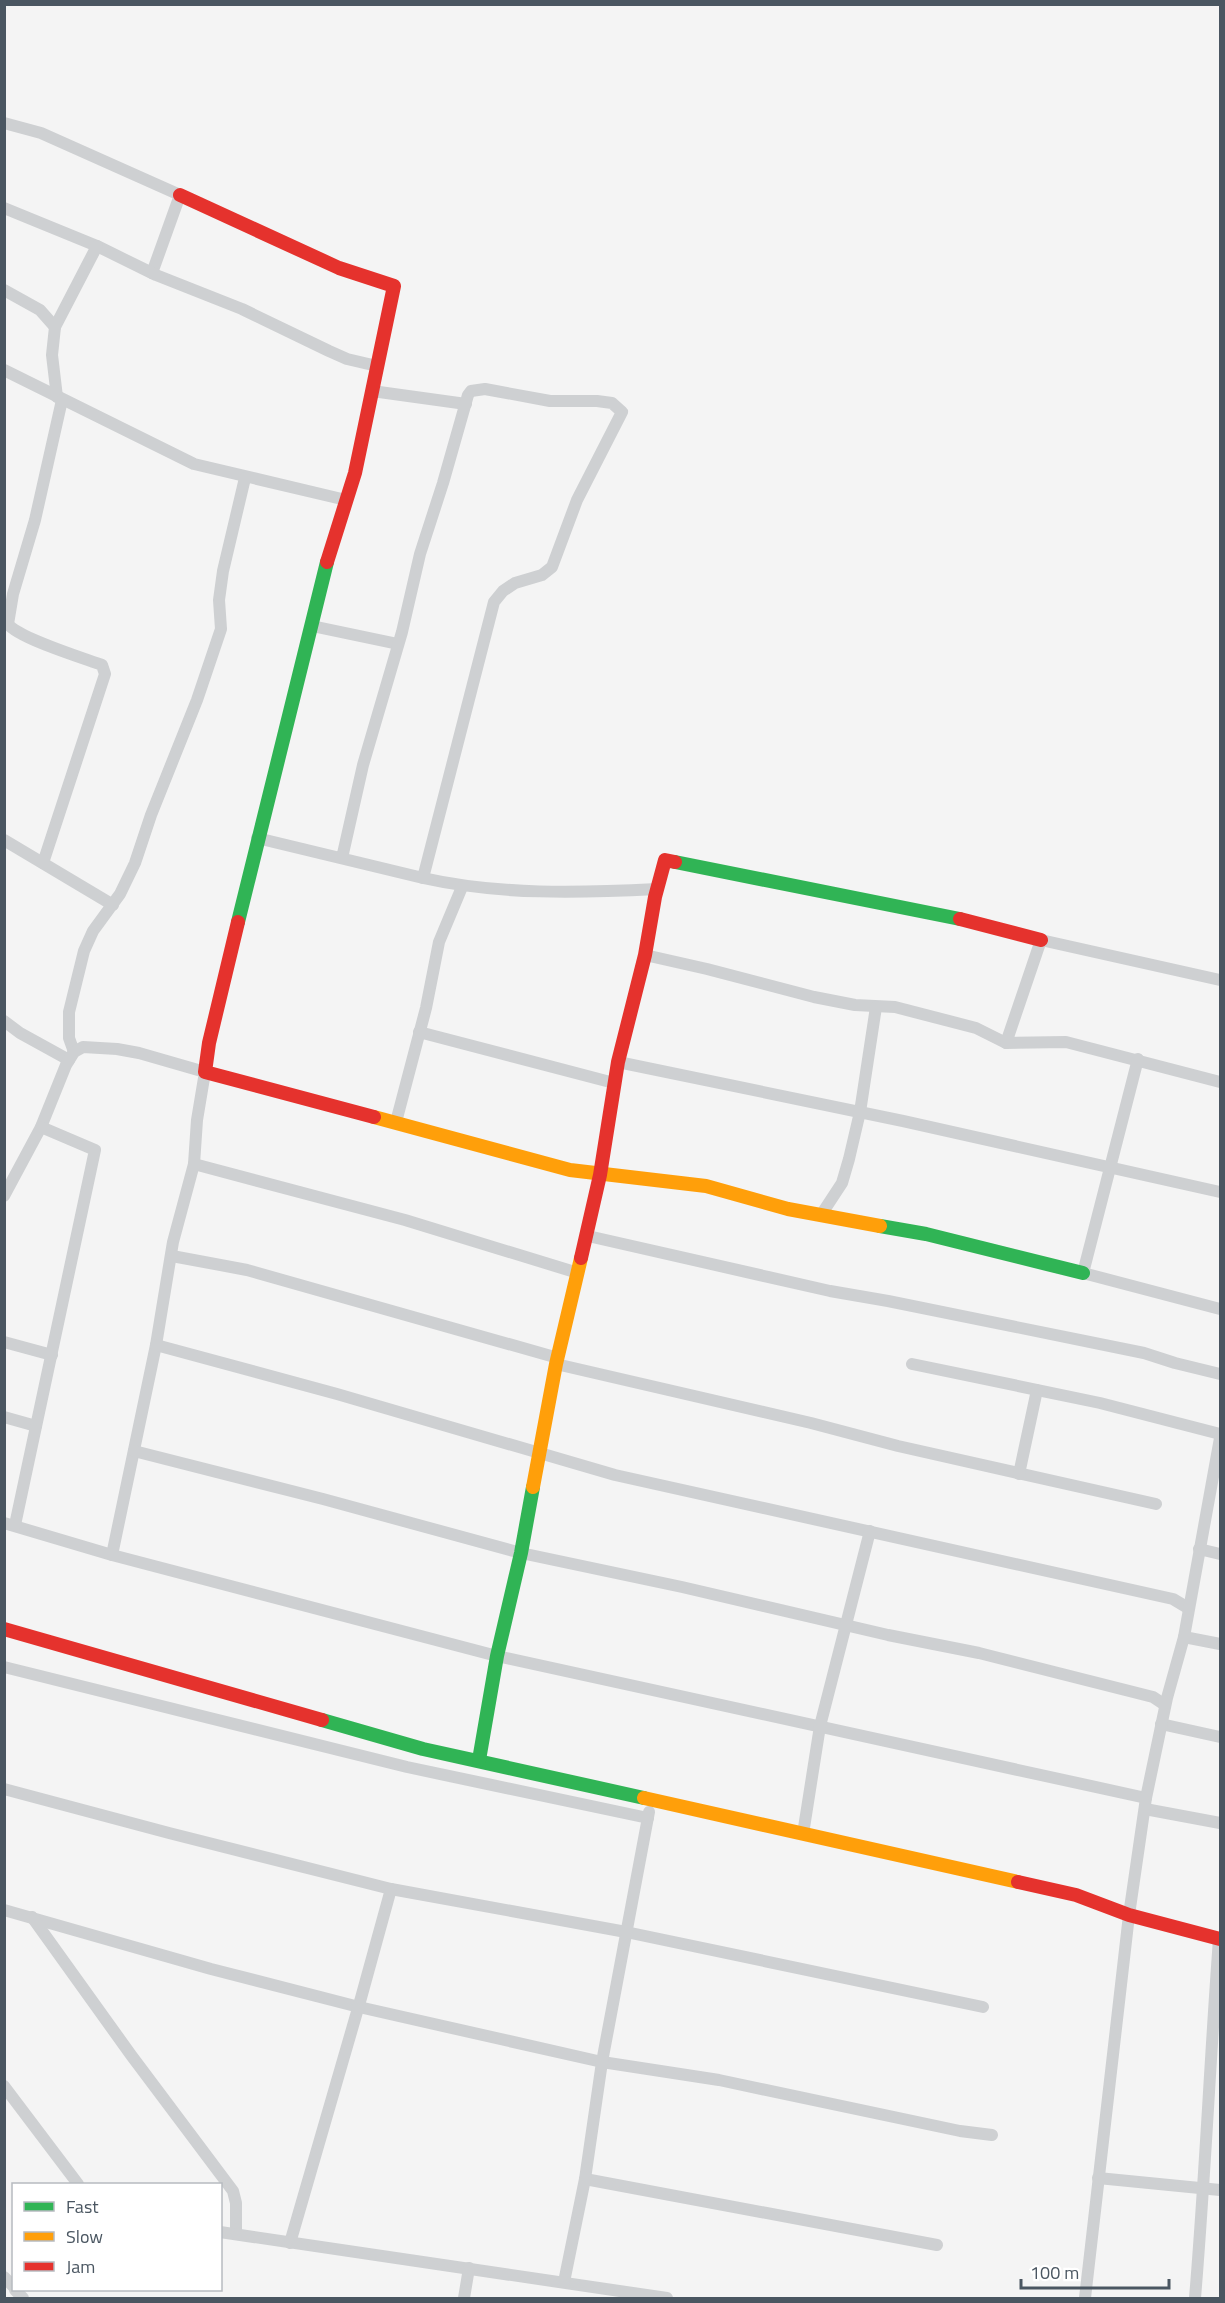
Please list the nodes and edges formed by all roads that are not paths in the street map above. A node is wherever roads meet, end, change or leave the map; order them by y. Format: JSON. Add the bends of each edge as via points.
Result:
{"nodes":[{"id":1,"x":4,"y":123,"type":"edge"},
{"id":2,"x":180,"y":195,"type":"junction"},
{"id":3,"x":4,"y":208,"type":"edge"},
{"id":4,"x":97,"y":246,"type":"junction"},
{"id":5,"x":152,"y":273,"type":"junction"},
{"id":6,"x":4,"y":291,"type":"edge"},
{"id":7,"x":56,"y":327,"type":"junction"},
{"id":8,"x":377,"y":366,"type":"junction"},
{"id":9,"x":4,"y":370,"type":"edge"},
{"id":10,"x":372,"y":391,"type":"junction"},
{"id":11,"x":59,"y":398,"type":"junction"},
{"id":12,"x":466,"y":404,"type":"junction"},
{"id":13,"x":245,"y":478,"type":"junction"},
{"id":14,"x":346,"y":500,"type":"junction"},
{"id":15,"x":312,"y":626,"type":"junction"},
{"id":16,"x":398,"y":644,"type":"junction"},
{"id":17,"x":257,"y":838,"type":"junction"},
{"id":18,"x":4,"y":840,"type":"edge"},
{"id":19,"x":342,"y":858,"type":"junction"},
{"id":20,"x":43,"y":864,"type":"junction"},
{"id":21,"x":423,"y":878,"type":"junction"},
{"id":22,"x":462,"y":886,"type":"junction"},
{"id":23,"x":657,"y":889,"type":"junction"},
{"id":24,"x":112,"y":904,"type":"junction"},
{"id":25,"x":1041,"y":940,"type":"junction"},
{"id":26,"x":645,"y":955,"type":"junction"},
{"id":27,"x":1221,"y":980,"type":"edge"},
{"id":28,"x":876,"y":1007,"type":"junction"},
{"id":29,"x":4,"y":1021,"type":"edge"},
{"id":30,"x":419,"y":1032,"type":"junction"},
{"id":31,"x":1006,"y":1043,"type":"junction"},
{"id":32,"x":71,"y":1056,"type":"junction"},
{"id":33,"x":1138,"y":1059,"type":"junction"},
{"id":34,"x":618,"y":1062,"type":"junction"},
{"id":35,"x":205,"y":1072,"type":"junction"},
{"id":36,"x":1221,"y":1082,"type":"edge"},
{"id":37,"x":614,"y":1083,"type":"junction"},
{"id":38,"x":860,"y":1112,"type":"junction"},
{"id":39,"x":396,"y":1122,"type":"junction"},
{"id":40,"x":41,"y":1127,"type":"junction"},
{"id":41,"x":194,"y":1164,"type":"junction"},
{"id":42,"x":1110,"y":1168,"type":"junction"},
{"id":43,"x":600,"y":1175,"type":"junction"},
{"id":44,"x":1221,"y":1192,"type":"edge"},
{"id":45,"x":4,"y":1196,"type":"edge"},
{"id":46,"x":820,"y":1215,"type":"junction"},
{"id":47,"x":588,"y":1236,"type":"junction"},
{"id":48,"x":172,"y":1256,"type":"junction"},
{"id":49,"x":578,"y":1273,"type":"junction"},
{"id":50,"x":1083,"y":1273,"type":"junction"},
{"id":51,"x":1221,"y":1309,"type":"edge"},
{"id":52,"x":4,"y":1342,"type":"edge"},
{"id":53,"x":156,"y":1345,"type":"junction"},
{"id":54,"x":52,"y":1355,"type":"junction"},
{"id":55,"x":557,"y":1361,"type":"junction"},
{"id":56,"x":912,"y":1364,"type":"dead end"},
{"id":57,"x":1221,"y":1374,"type":"edge"},
{"id":58,"x":1036,"y":1390,"type":"junction"},
{"id":59,"x":4,"y":1417,"type":"edge"},
{"id":60,"x":36,"y":1426,"type":"junction"},
{"id":61,"x":1221,"y":1436,"type":"edge"},
{"id":62,"x":134,"y":1451,"type":"junction"},
{"id":63,"x":540,"y":1454,"type":"junction"},
{"id":64,"x":1218,"y":1465,"type":"edge"},
{"id":65,"x":1019,"y":1474,"type":"junction"},
{"id":66,"x":1156,"y":1504,"type":"dead end"},
{"id":67,"x":10,"y":1524,"type":"edge"},
{"id":68,"x":870,"y":1531,"type":"junction"},
{"id":69,"x":1199,"y":1549,"type":"junction"},
{"id":70,"x":521,"y":1553,"type":"junction"},
{"id":71,"x":112,"y":1554,"type":"junction"},
{"id":72,"x":1221,"y":1554,"type":"edge"},
{"id":73,"x":1188,"y":1608,"type":"junction"},
{"id":74,"x":847,"y":1624,"type":"junction"},
{"id":75,"x":4,"y":1629,"type":"edge"},
{"id":76,"x":1184,"y":1637,"type":"junction"},
{"id":77,"x":1221,"y":1644,"type":"edge"},
{"id":78,"x":497,"y":1656,"type":"junction"},
{"id":79,"x":4,"y":1667,"type":"edge"},
{"id":80,"x":1165,"y":1705,"type":"junction"},
{"id":81,"x":1161,"y":1724,"type":"junction"},
{"id":82,"x":820,"y":1726,"type":"junction"},
{"id":83,"x":1221,"y":1737,"type":"edge"},
{"id":84,"x":479,"y":1760,"type":"junction"},
{"id":85,"x":4,"y":1789,"type":"edge"},
{"id":86,"x":652,"y":1799,"type":"junction"},
{"id":87,"x":1145,"y":1804,"type":"junction"},
{"id":88,"x":648,"y":1818,"type":"junction"},
{"id":89,"x":1221,"y":1823,"type":"edge"},
{"id":90,"x":803,"y":1834,"type":"junction"},
{"id":91,"x":391,"y":1889,"type":"junction"},
{"id":92,"x":4,"y":1910,"type":"edge"},
{"id":93,"x":1129,"y":1915,"type":"junction"},
{"id":94,"x":32,"y":1917,"type":"junction"},
{"id":95,"x":626,"y":1932,"type":"junction"},
{"id":96,"x":1220,"y":1939,"type":"edge"},
{"id":97,"x":359,"y":2007,"type":"junction"},
{"id":98,"x":983,"y":2007,"type":"dead end"},
{"id":99,"x":1216,"y":2046,"type":"edge"},
{"id":100,"x":602,"y":2062,"type":"junction"},
{"id":101,"x":4,"y":2086,"type":"edge"},
{"id":102,"x":992,"y":2135,"type":"dead end"},
{"id":103,"x":1098,"y":2178,"type":"junction"},
{"id":104,"x":585,"y":2179,"type":"junction"},
{"id":105,"x":77,"y":2183,"type":"edge"},
{"id":106,"x":1205,"y":2188,"type":"junction"},
{"id":107,"x":1221,"y":2190,"type":"edge"},
{"id":108,"x":222,"y":2232,"type":"edge"},
{"id":109,"x":236,"y":2234,"type":"junction"},
{"id":110,"x":290,"y":2243,"type":"junction"},
{"id":111,"x":937,"y":2245,"type":"dead end"},
{"id":112,"x":469,"y":2268,"type":"junction"},
{"id":113,"x":564,"y":2282,"type":"junction"},
{"id":114,"x":464,"y":2298,"type":"edge"},
{"id":115,"x":667,"y":2298,"type":"edge"},
{"id":116,"x":1085,"y":2298,"type":"edge"},
{"id":117,"x":1195,"y":2298,"type":"edge"}],
"edges":[{"from":1,"to":2,"type":"street","via":[[41,133]]},
{"from":2,"to":5,"type":"street"},
{"from":2,"to":8,"type":"street","via":[[339,268],[394,286]]},
{"from":3,"to":4,"type":"street"},
{"from":4,"to":5,"type":"street"},
{"from":4,"to":7,"type":"street"},
{"from":5,"to":8,"type":"street","via":[[242,309],[338,355]]},
{"from":6,"to":7,"type":"street","via":[[40,310]]},
{"from":7,"to":11,"type":"street","via":[[52,355]]},
{"from":8,"to":10,"type":"street"},
{"from":9,"to":11,"type":"street"},
{"from":10,"to":12,"type":"street"},
{"from":10,"to":14,"type":"street"},
{"from":11,"to":13,"type":"street","via":[[180,458]]},
{"from":11,"to":20,"type":"street","via":[[35,520],[8,624],[24,636],[102,665],[105,674]]},
{"from":12,"to":16,"type":"street","via":[[420,554]]},
{"from":12,"to":21,"type":"street","via":[[471,391],[485,389],[550,401],[612,403],[622,412],[577,500],[552,567],[542,575],[515,583],[494,602]]},
{"from":13,"to":14,"type":"street"},
{"from":13,"to":24,"type":"street","via":[[223,571],[221,629],[135,862]]},
{"from":14,"to":15,"type":"street","via":[[328,555]]},
{"from":15,"to":16,"type":"street"},
{"from":15,"to":17,"type":"street"},
{"from":16,"to":19,"type":"street","via":[[363,765]]},
{"from":17,"to":19,"type":"street"},
{"from":17,"to":35,"type":"street"},
{"from":18,"to":20,"type":"street"},
{"from":19,"to":21,"type":"street"},
{"from":20,"to":24,"type":"street"},
{"from":21,"to":22,"type":"street"},
{"from":22,"to":23,"type":"street","via":[[591,892]]},
{"from":22,"to":30,"type":"street","via":[[439,942]]},
{"from":23,"to":25,"type":"street","via":[[665,860],[981,923]]},
{"from":23,"to":26,"type":"street"},
{"from":24,"to":32,"type":"street","via":[[93,931],[82,962],[69,1012]]},
{"from":25,"to":27,"type":"street"},
{"from":25,"to":31,"type":"street"},
{"from":26,"to":28,"type":"street","via":[[814,997]]},
{"from":26,"to":34,"type":"street"},
{"from":28,"to":31,"type":"street","via":[[895,1007],[976,1028]]},
{"from":28,"to":38,"type":"street"},
{"from":29,"to":32,"type":"street","via":[[35,1042]]},
{"from":30,"to":37,"type":"street"},
{"from":30,"to":39,"type":"street"},
{"from":31,"to":33,"type":"street","via":[[1066,1042]]},
{"from":32,"to":35,"type":"street","via":[[82,1047],[117,1049]]},
{"from":32,"to":40,"type":"street"},
{"from":33,"to":36,"type":"street"},
{"from":33,"to":42,"type":"street"},
{"from":34,"to":37,"type":"street"},
{"from":34,"to":38,"type":"street"},
{"from":35,"to":39,"type":"street"},
{"from":35,"to":41,"type":"street"},
{"from":37,"to":43,"type":"street"},
{"from":38,"to":42,"type":"street"},
{"from":38,"to":46,"type":"street","via":[[842,1183]]},
{"from":39,"to":43,"type":"street"},
{"from":40,"to":45,"type":"street"},
{"from":40,"to":54,"type":"street","via":[[94,1150]]},
{"from":41,"to":48,"type":"street"},
{"from":41,"to":49,"type":"street","via":[[405,1220]]},
{"from":42,"to":44,"type":"street"},
{"from":42,"to":50,"type":"street"},
{"from":43,"to":46,"type":"street","via":[[706,1186]]},
{"from":43,"to":47,"type":"street"},
{"from":46,"to":50,"type":"street","via":[[926,1234]]},
{"from":47,"to":49,"type":"street"},
{"from":47,"to":57,"type":"street","via":[[830,1291],[1144,1353]]},
{"from":48,"to":53,"type":"street"},
{"from":48,"to":55,"type":"street","via":[[247,1270]]},
{"from":49,"to":55,"type":"street"},
{"from":50,"to":51,"type":"street"},
{"from":52,"to":54,"type":"street"},
{"from":53,"to":62,"type":"street"},
{"from":53,"to":63,"type":"street"},
{"from":54,"to":60,"type":"street"},
{"from":55,"to":63,"type":"street"},
{"from":55,"to":65,"type":"street"},
{"from":56,"to":58,"type":"street"},
{"from":58,"to":61,"type":"street"},
{"from":58,"to":65,"type":"street"},
{"from":59,"to":60,"type":"street"},
{"from":60,"to":67,"type":"street"},
{"from":61,"to":64,"type":"street"},
{"from":62,"to":70,"type":"street"},
{"from":62,"to":71,"type":"street"},
{"from":63,"to":68,"type":"street","via":[[615,1475]]},
{"from":63,"to":70,"type":"street"},
{"from":64,"to":69,"type":"street"},
{"from":65,"to":66,"type":"street"},
{"from":67,"to":71,"type":"street"},
{"from":68,"to":73,"type":"street","via":[[1173,1599]]},
{"from":68,"to":74,"type":"street"},
{"from":69,"to":72,"type":"street"},
{"from":69,"to":73,"type":"street"},
{"from":70,"to":74,"type":"street"},
{"from":70,"to":78,"type":"street"},
{"from":71,"to":78,"type":"street"},
{"from":73,"to":76,"type":"street"},
{"from":74,"to":80,"type":"street","via":[[979,1653],[1153,1698]]},
{"from":74,"to":82,"type":"street"},
{"from":75,"to":84,"type":"street","via":[[423,1749]]},
{"from":76,"to":77,"type":"street"},
{"from":76,"to":80,"type":"street"},
{"from":78,"to":82,"type":"street"},
{"from":78,"to":84,"type":"street"},
{"from":79,"to":88,"type":"street","via":[[407,1767]]},
{"from":80,"to":81,"type":"street"},
{"from":81,"to":83,"type":"street"},
{"from":81,"to":87,"type":"street"},
{"from":82,"to":87,"type":"street"},
{"from":82,"to":90,"type":"street"},
{"from":84,"to":86,"type":"street"},
{"from":85,"to":91,"type":"street"},
{"from":86,"to":88,"type":"street"},
{"from":86,"to":90,"type":"street"},
{"from":87,"to":89,"type":"street"},
{"from":87,"to":93,"type":"street"},
{"from":88,"to":95,"type":"street"},
{"from":90,"to":93,"type":"street","via":[[1076,1895]]},
{"from":91,"to":95,"type":"street"},
{"from":91,"to":97,"type":"street"},
{"from":92,"to":94,"type":"street"},
{"from":93,"to":96,"type":"street"},
{"from":93,"to":103,"type":"street"},
{"from":94,"to":97,"type":"street"},
{"from":94,"to":109,"type":"street","via":[[233,2191]]},
{"from":95,"to":98,"type":"street"},
{"from":95,"to":100,"type":"street"},
{"from":96,"to":99,"type":"street"},
{"from":97,"to":100,"type":"street"},
{"from":97,"to":110,"type":"street"},
{"from":99,"to":106,"type":"street"},
{"from":100,"to":102,"type":"street","via":[[719,2080]]},
{"from":100,"to":104,"type":"street"},
{"from":101,"to":105,"type":"street"},
{"from":103,"to":106,"type":"street"},
{"from":103,"to":116,"type":"street"},
{"from":104,"to":111,"type":"street"},
{"from":104,"to":113,"type":"street"},
{"from":106,"to":107,"type":"street"},
{"from":106,"to":117,"type":"street"},
{"from":108,"to":109,"type":"street"},
{"from":109,"to":110,"type":"street"},
{"from":110,"to":112,"type":"street"},
{"from":112,"to":113,"type":"street"},
{"from":112,"to":114,"type":"street"},
{"from":113,"to":115,"type":"street"}]}
